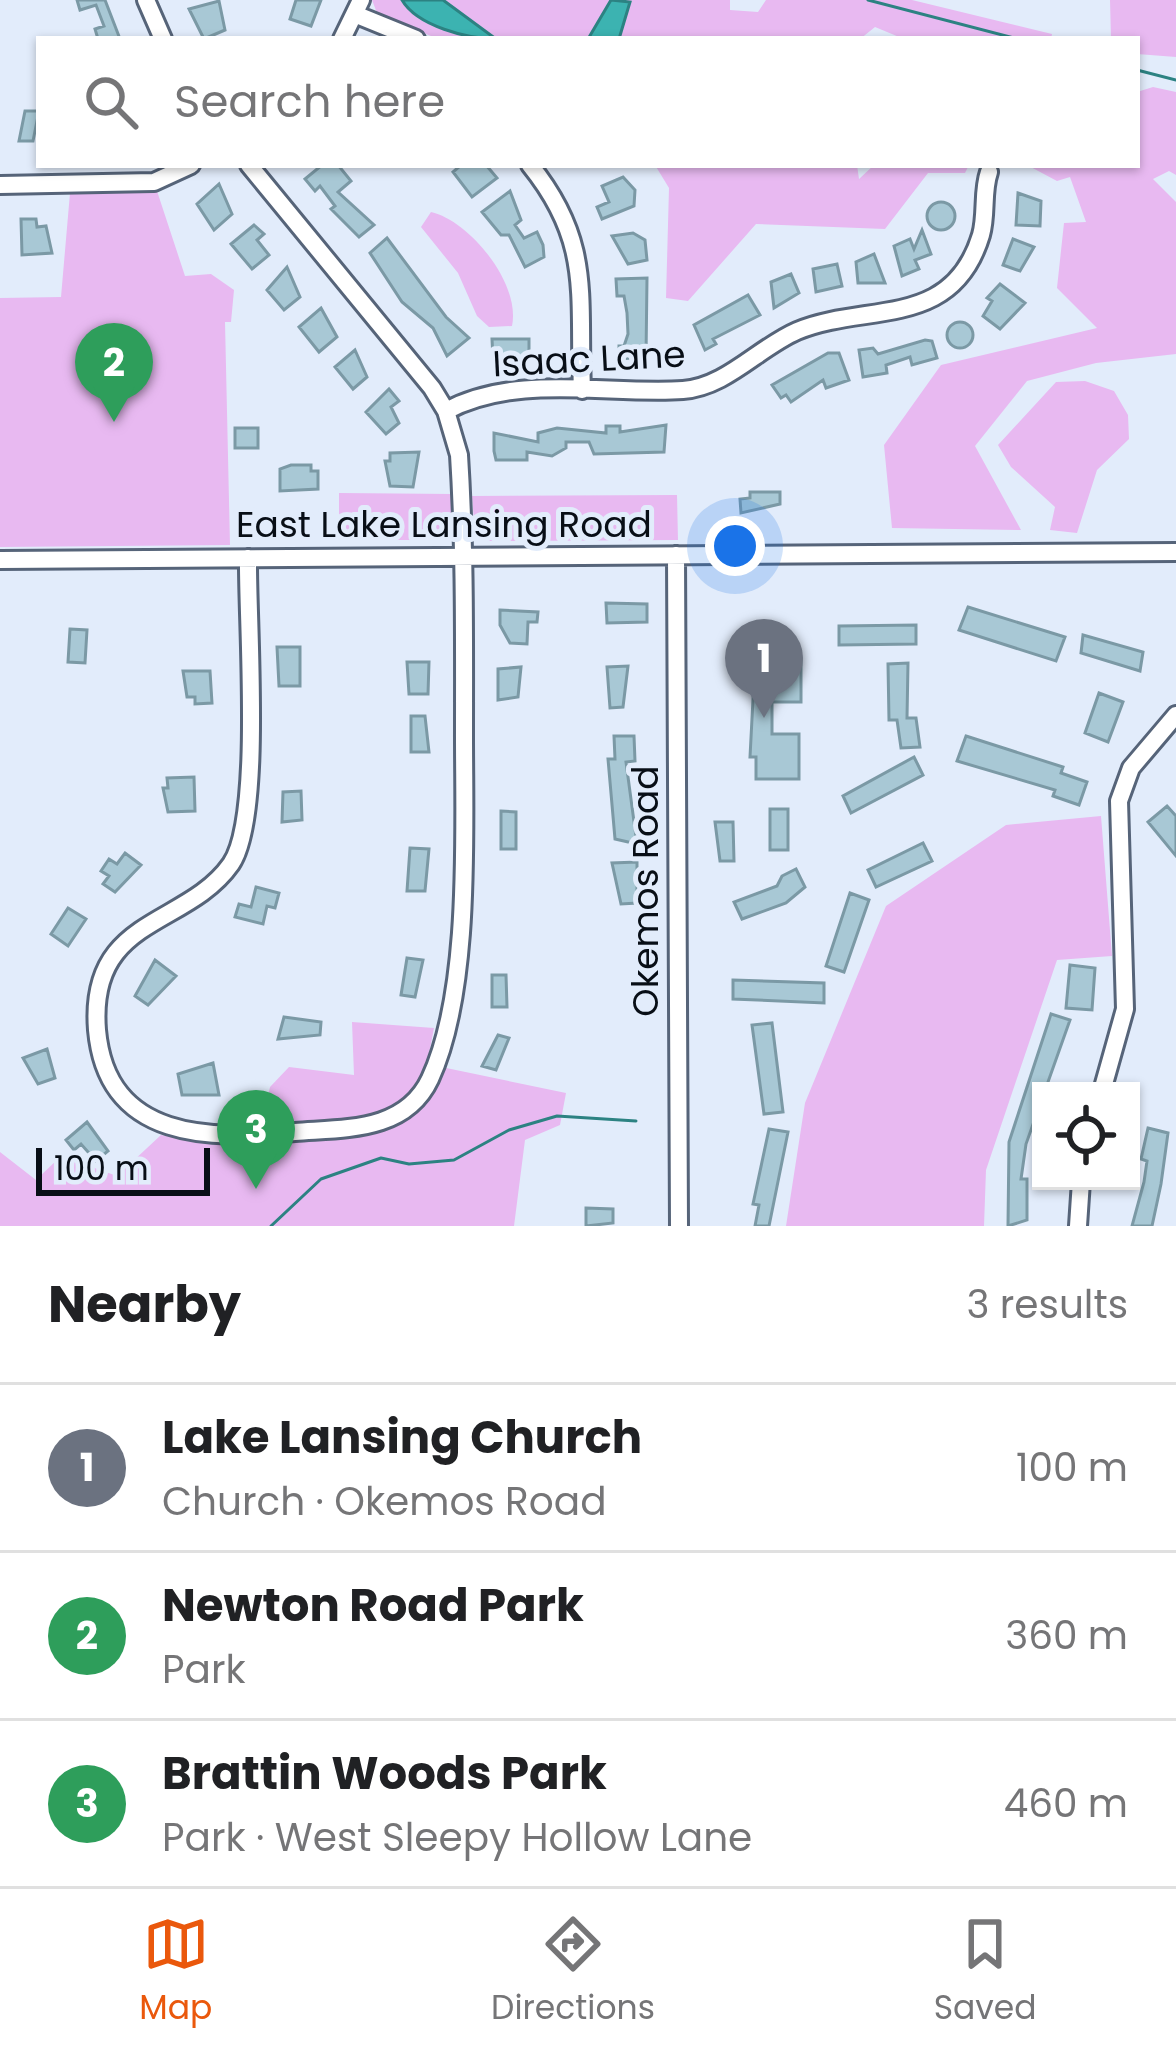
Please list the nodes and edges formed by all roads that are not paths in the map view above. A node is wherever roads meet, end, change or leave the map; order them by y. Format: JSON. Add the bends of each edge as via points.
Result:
{"nodes":[{"id":1,"x":146,"y":0,"type":"edge"},
{"id":2,"x":359,"y":7,"type":"edge"},
{"id":3,"x":162,"y":36,"type":"edge"},
{"id":4,"x":344,"y":36,"type":"edge"},
{"id":5,"x":411,"y":36,"type":"edge"},
{"id":6,"x":184,"y":168,"type":"edge"},
{"id":7,"x":251,"y":168,"type":"edge"},
{"id":8,"x":532,"y":168,"type":"edge"},
{"id":9,"x":989,"y":172,"type":"dead end"},
{"id":10,"x":0,"y":184,"type":"edge"},
{"id":11,"x":582,"y":390,"type":"junction"},
{"id":12,"x":446,"y":411,"type":"junction"},
{"id":13,"x":1176,"y":552,"type":"edge"},
{"id":14,"x":464,"y":555,"type":"junction"},
{"id":15,"x":676,"y":555,"type":"junction"},
{"id":16,"x":248,"y":558,"type":"junction"},
{"id":17,"x":0,"y":560,"type":"edge"},
{"id":18,"x":1176,"y":715,"type":"edge"},
{"id":19,"x":1105,"y":1082,"type":"edge"},
{"id":20,"x":1080,"y":1190,"type":"edge"},
{"id":21,"x":680,"y":1226,"type":"edge"},
{"id":22,"x":1078,"y":1226,"type":"edge"}],
"edges":[{"from":1,"to":3,"type":"street"},
{"from":2,"to":4,"type":"street"},
{"from":2,"to":5,"type":"street"},
{"from":6,"to":10,"type":"street","via":[[154,182]]},
{"from":7,"to":12,"type":"street"},
{"from":8,"to":11,"type":"street","via":[[575,241]]},
{"from":9,"to":11,"type":"street","name":"Isaac Lane","via":[[974,253],[923,304],[796,332],[701,387]]},
{"from":11,"to":12,"type":"street","name":"Isaac Lane","via":[[502,392]]},
{"from":12,"to":14,"type":"street","via":[[459,455]]},
{"from":13,"to":15,"type":"street","name":"East Lake Lansing Road"},
{"from":14,"to":15,"type":"street","name":"East Lake Lansing Road"},
{"from":14,"to":16,"type":"street","name":"East Lake Lansing Road"},
{"from":14,"to":16,"type":"street","via":[[460,920],[431,1077],[391,1119],[367,1126],[198,1136],[144,1113],[122,1093],[102,1054],[98,998],[113,960],[139,928],[224,873],[244,834]]},
{"from":15,"to":21,"type":"street","name":"Okemos Road"},
{"from":16,"to":17,"type":"street","name":"East Lake Lansing Road"},
{"from":18,"to":19,"type":"street","via":[[1131,768],[1119,801],[1125,1009]]},
{"from":20,"to":22,"type":"street"}]}
